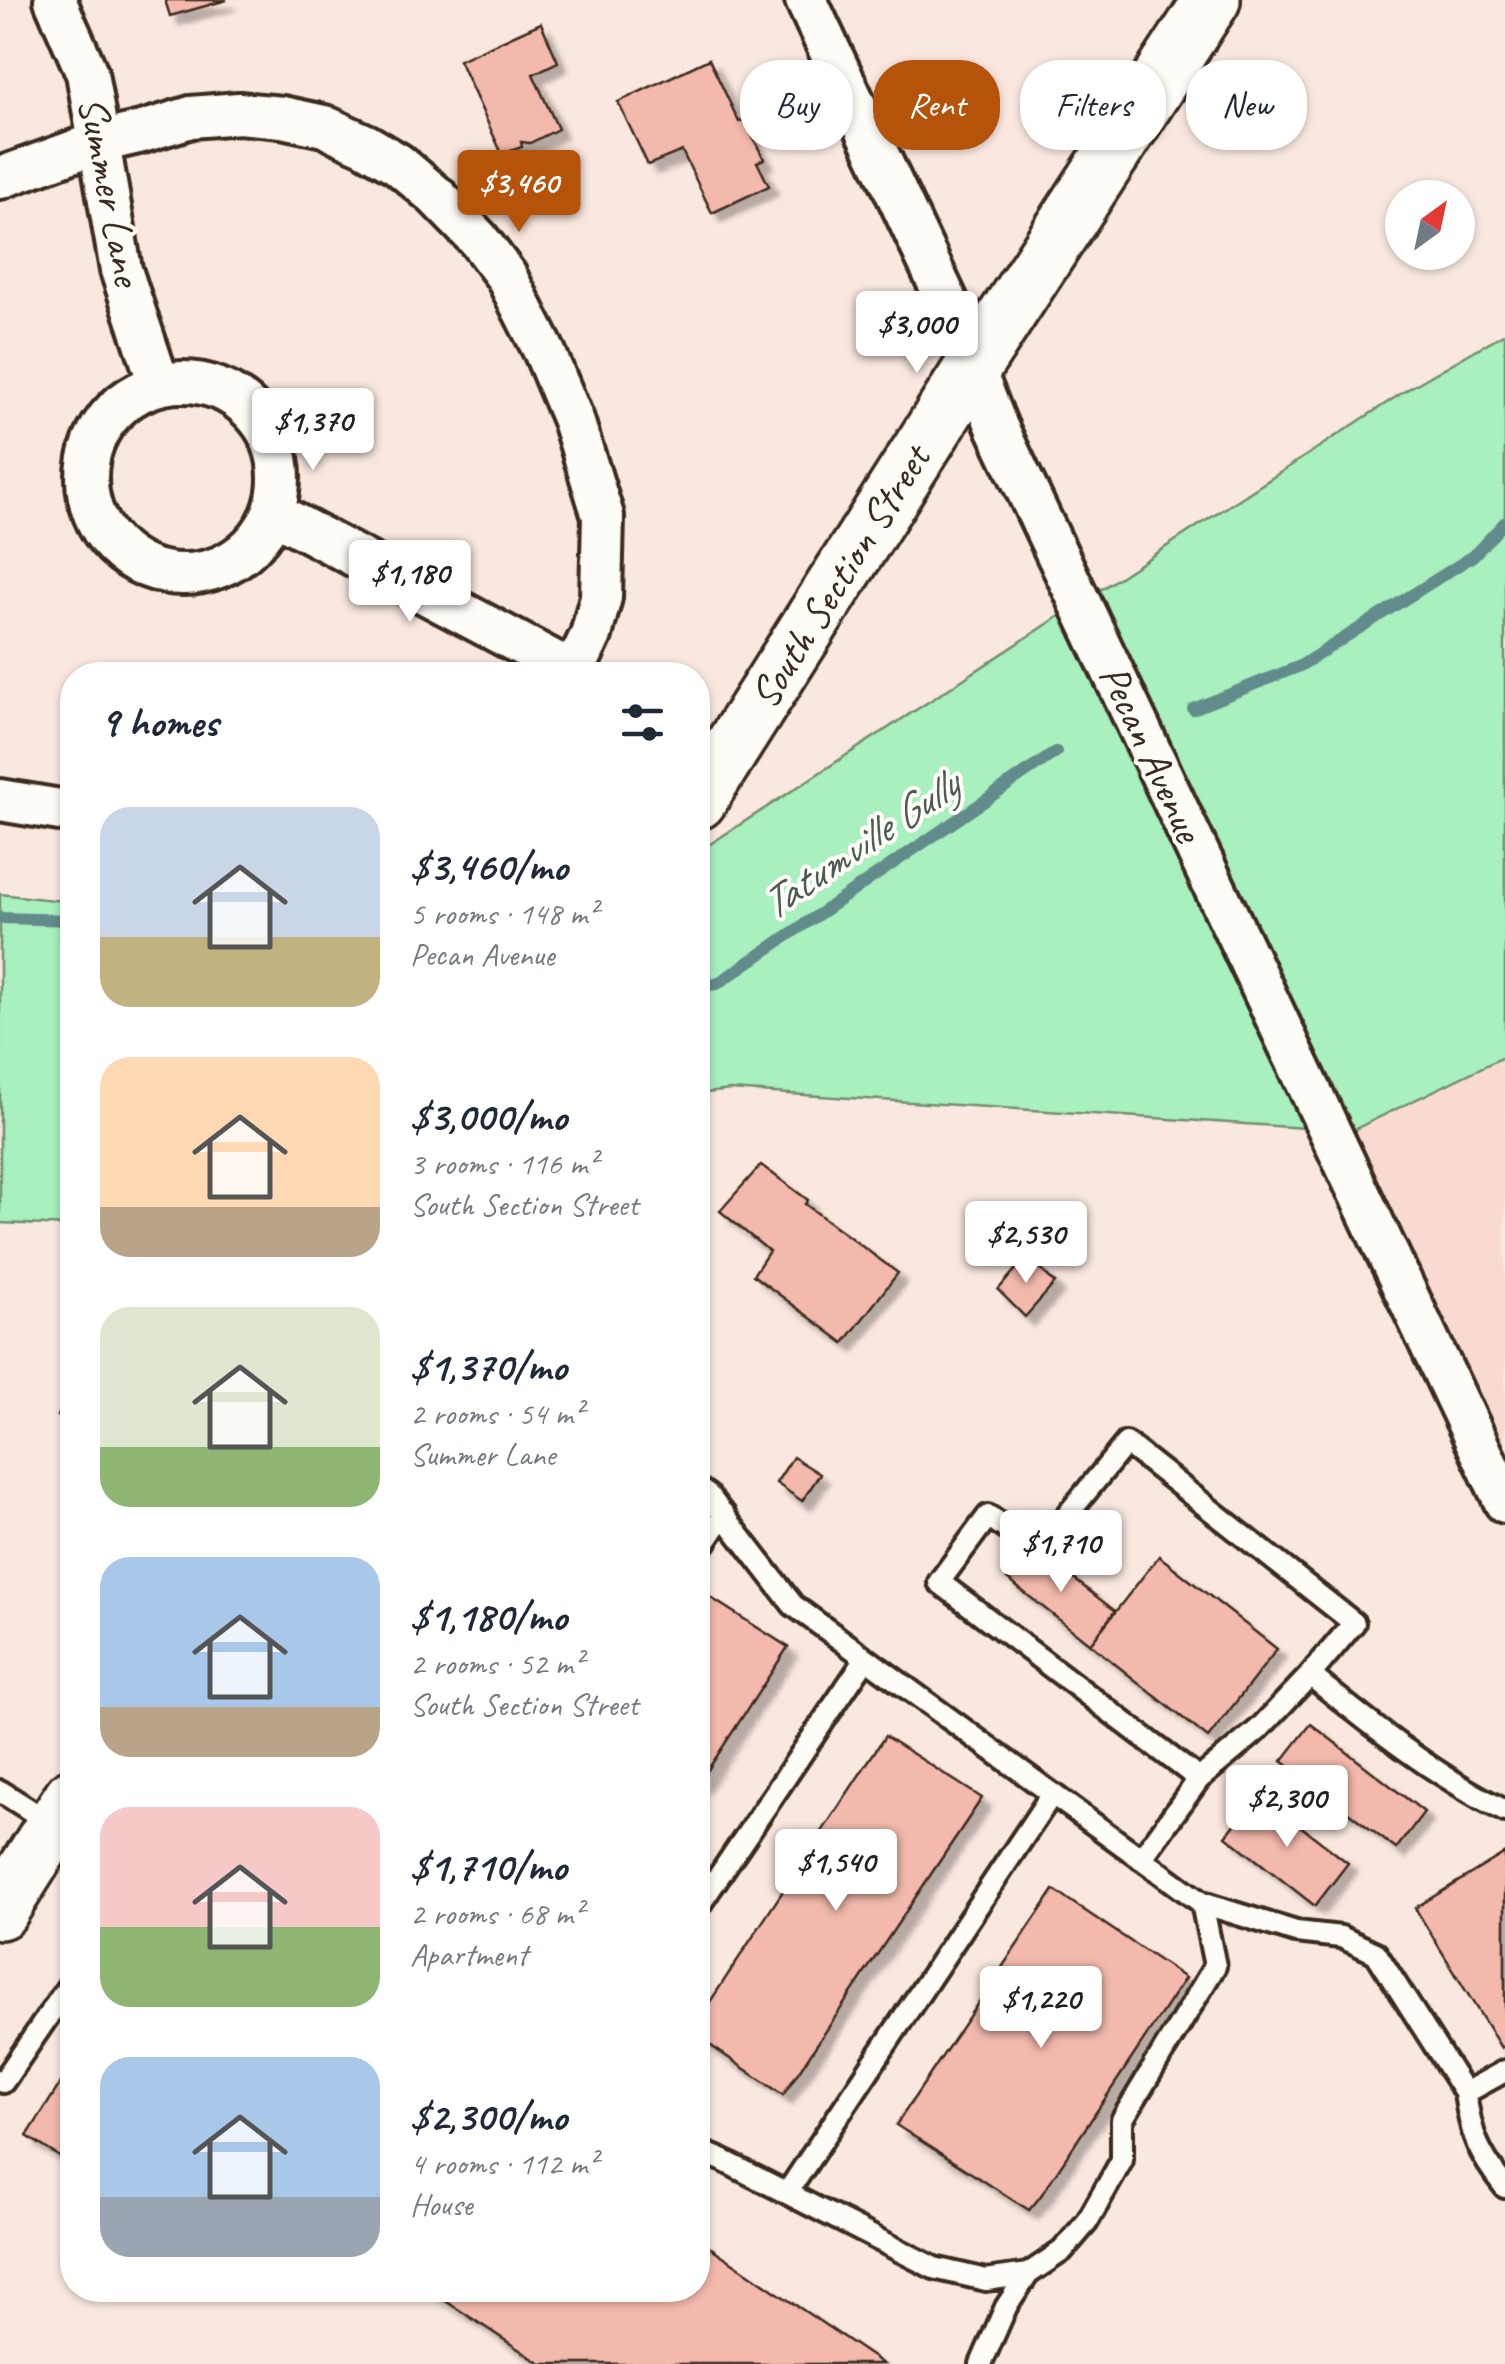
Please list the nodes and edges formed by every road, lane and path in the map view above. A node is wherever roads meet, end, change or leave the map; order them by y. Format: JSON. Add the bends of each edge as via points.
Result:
{"nodes":[{"id":1,"x":55,"y":0,"type":"edge"},
{"id":2,"x":806,"y":0,"type":"edge"},
{"id":3,"x":1212,"y":0,"type":"edge"},
{"id":4,"x":99,"y":142,"type":"junction"},
{"id":5,"x":0,"y":178,"type":"edge"},
{"id":6,"x":973,"y":367,"type":"junction"},
{"id":7,"x":158,"y":384,"type":"junction"},
{"id":8,"x":274,"y":513,"type":"junction"},
{"id":9,"x":553,"y":662,"type":"edge"},
{"id":10,"x":580,"y":662,"type":"edge"},
{"id":11,"x":713,"y":745,"type":"edge"},
{"id":12,"x":0,"y":800,"type":"edge"},
{"id":13,"x":60,"y":810,"type":"edge"},
{"id":14,"x":710,"y":1497,"type":"edge"},
{"id":15,"x":1505,"y":1502,"type":"edge"},
{"id":16,"x":724,"y":1514,"type":"junction"},
{"id":17,"x":710,"y":1536,"type":"edge"},
{"id":18,"x":866,"y":1658,"type":"junction"},
{"id":19,"x":1310,"y":1675,"type":"junction"},
{"id":20,"x":1199,"y":1779,"type":"junction"},
{"id":21,"x":0,"y":1790,"type":"edge"},
{"id":22,"x":1052,"y":1794,"type":"junction"},
{"id":23,"x":60,"y":1810,"type":"edge"},
{"id":24,"x":1505,"y":1811,"type":"edge"},
{"id":25,"x":60,"y":1816,"type":"edge"},
{"id":26,"x":1141,"y":1859,"type":"junction"},
{"id":27,"x":710,"y":1889,"type":"edge"},
{"id":28,"x":1202,"y":1903,"type":"junction"},
{"id":29,"x":0,"y":1911,"type":"edge"},
{"id":30,"x":60,"y":1999,"type":"edge"},
{"id":31,"x":1505,"y":2071,"type":"edge"},
{"id":32,"x":0,"y":2080,"type":"edge"},
{"id":33,"x":1465,"y":2093,"type":"junction"},
{"id":34,"x":710,"y":2155,"type":"edge"},
{"id":35,"x":1505,"y":2187,"type":"edge"},
{"id":36,"x":787,"y":2193,"type":"junction"},
{"id":37,"x":1028,"y":2274,"type":"junction"},
{"id":38,"x":980,"y":2364,"type":"edge"}],
"edges":[{"from":1,"to":4,"type":"street","name":"Summer Lane","via":[[87,73]]},
{"from":2,"to":6,"type":"street","name":"Pecan Avenue"},
{"from":3,"to":6,"type":"street","name":"South Section Street"},
{"from":4,"to":5,"type":"street"},
{"from":4,"to":7,"type":"street","name":"Summer Lane","via":[[121,270]]},
{"from":4,"to":10,"type":"street","via":[[191,117],[239,113],[324,126],[398,164],[478,239],[506,276],[545,353],[603,516],[602,597]]},
{"from":6,"to":11,"type":"street","name":"South Section Street"},
{"from":6,"to":15,"type":"street","name":"Pecan Avenue"},
{"from":7,"to":8,"type":"street","via":[[218,388],[264,426],[280,484]]},
{"from":7,"to":8,"type":"street","via":[[104,420],[90,450],[86,483],[92,515],[110,543],[136,564],[167,574],[200,574],[232,563]]},
{"from":8,"to":9,"type":"street"},
{"from":12,"to":13,"type":"street"},
{"from":14,"to":16,"type":"lane"},
{"from":16,"to":17,"type":"lane"},
{"from":16,"to":18,"type":"lane","via":[[793,1604]]},
{"from":18,"to":22,"type":"lane"},
{"from":18,"to":27,"type":"lane"},
{"from":19,"to":20,"type":"lane","via":[[1260,1729]]},
{"from":19,"to":20,"type":"lane","via":[[1354,1623],[1126,1444],[1054,1530],[1014,1534],[988,1516],[940,1582]]},
{"from":19,"to":24,"type":"lane","via":[[1436,1772]]},
{"from":20,"to":26,"type":"lane"},
{"from":21,"to":23,"type":"lane"},
{"from":22,"to":26,"type":"lane"},
{"from":22,"to":36,"type":"lane"},
{"from":25,"to":29,"type":"street"},
{"from":26,"to":28,"type":"lane"},
{"from":28,"to":33,"type":"lane","via":[[1296,1932],[1341,1937],[1376,1953]]},
{"from":28,"to":37,"type":"lane","via":[[1216,1966],[1122,2120],[1122,2160],[1087,2222]]},
{"from":30,"to":32,"type":"lane"},
{"from":31,"to":33,"type":"lane"},
{"from":33,"to":35,"type":"lane","via":[[1471,2132]]},
{"from":34,"to":36,"type":"lane"},
{"from":36,"to":37,"type":"lane","via":[[934,2268],[986,2280]]},
{"from":37,"to":38,"type":"lane"}]}
